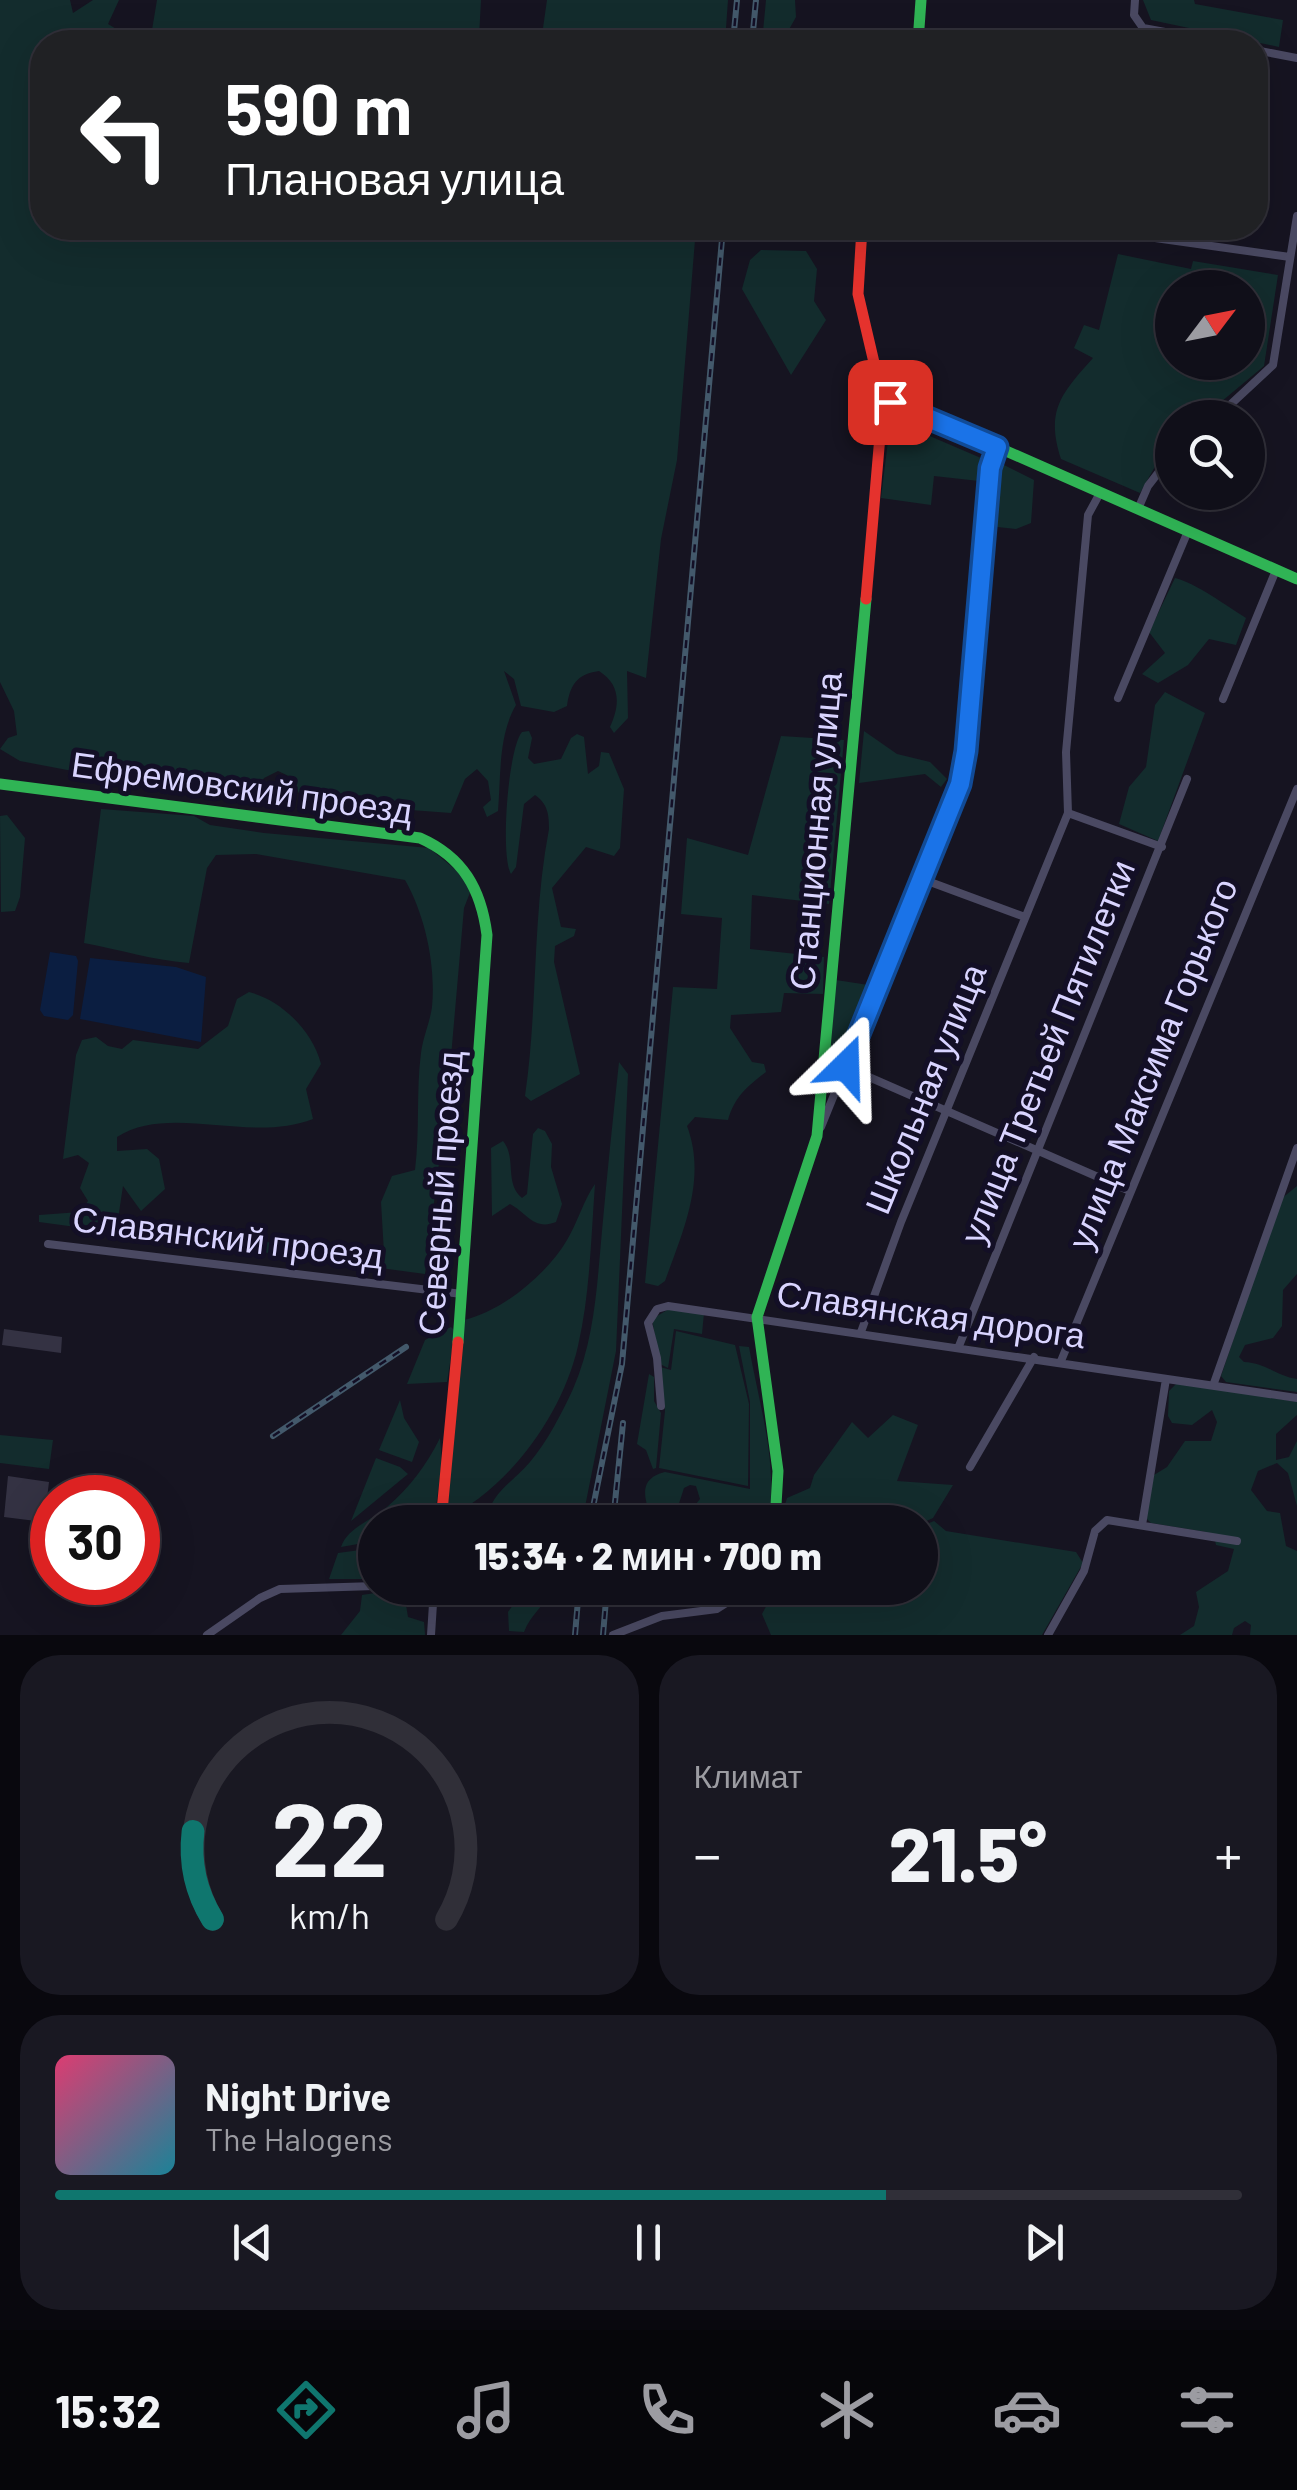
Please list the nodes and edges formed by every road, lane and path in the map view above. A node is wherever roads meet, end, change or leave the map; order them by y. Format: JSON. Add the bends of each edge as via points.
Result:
{"nodes":[{"id":1,"x":922,"y":0,"type":"edge"},
{"id":2,"x":1136,"y":0,"type":"edge"},
{"id":3,"x":919,"y":30,"type":"edge"},
{"id":4,"x":1154,"y":30,"type":"edge"},
{"id":5,"x":1268,"y":52,"type":"edge"},
{"id":6,"x":1297,"y":58,"type":"edge"},
{"id":7,"x":1297,"y":216,"type":"edge"},
{"id":8,"x":860,"y":240,"type":"edge"},
{"id":9,"x":1169,"y":240,"type":"edge"},
{"id":10,"x":1290,"y":257,"type":"junction"},
{"id":11,"x":1237,"y":400,"type":"edge"},
{"id":12,"x":883,"y":401,"type":"junction"},
{"id":13,"x":997,"y":447,"type":"junction"},
{"id":14,"x":1155,"y":477,"type":"edge"},
{"id":15,"x":1100,"y":493,"type":"junction"},
{"id":16,"x":1138,"y":509,"type":"junction"},
{"id":17,"x":1188,"y":531,"type":"junction"},
{"id":18,"x":1276,"y":570,"type":"junction"},
{"id":19,"x":1297,"y":580,"type":"edge"},
{"id":20,"x":1118,"y":698,"type":"dead end"},
{"id":21,"x":1223,"y":699,"type":"dead end"},
{"id":22,"x":1187,"y":779,"type":"dead end"},
{"id":23,"x":0,"y":784,"type":"edge"},
{"id":24,"x":1297,"y":789,"type":"edge"},
{"id":25,"x":1068,"y":813,"type":"junction"},
{"id":26,"x":1162,"y":848,"type":"junction"},
{"id":27,"x":466,"y":871,"type":"joint"},
{"id":28,"x":922,"y":879,"type":"junction"},
{"id":29,"x":1025,"y":917,"type":"junction"},
{"id":30,"x":846,"y":1066,"type":"junction"},
{"id":31,"x":826,"y":1097,"type":"junction"},
{"id":32,"x":946,"y":1110,"type":"junction"},
{"id":33,"x":1297,"y":1148,"type":"edge"},
{"id":34,"x":1038,"y":1150,"type":"junction"},
{"id":35,"x":1130,"y":1191,"type":"junction"},
{"id":36,"x":48,"y":1244,"type":"dead end"},
{"id":37,"x":462,"y":1294,"type":"junction"},
{"id":38,"x":757,"y":1318,"type":"junction"},
{"id":39,"x":861,"y":1332,"type":"junction"},
{"id":40,"x":959,"y":1346,"type":"junction"},
{"id":41,"x":1034,"y":1358,"type":"junction"},
{"id":42,"x":1061,"y":1361,"type":"junction"},
{"id":43,"x":1166,"y":1380,"type":"junction"},
{"id":44,"x":1214,"y":1383,"type":"junction"},
{"id":45,"x":1297,"y":1398,"type":"edge"},
{"id":46,"x":661,"y":1406,"type":"dead end"},
{"id":47,"x":970,"y":1467,"type":"dead end"},
{"id":48,"x":443,"y":1505,"type":"edge"},
{"id":49,"x":777,"y":1505,"type":"edge"},
{"id":50,"x":1142,"y":1525,"type":"junction"},
{"id":51,"x":1238,"y":1541,"type":"dead end"},
{"id":52,"x":358,"y":1587,"type":"edge"},
{"id":53,"x":433,"y":1605,"type":"edge"},
{"id":54,"x":724,"y":1605,"type":"edge"},
{"id":55,"x":207,"y":1635,"type":"edge"},
{"id":56,"x":431,"y":1635,"type":"edge"},
{"id":57,"x":613,"y":1635,"type":"edge"},
{"id":58,"x":1048,"y":1635,"type":"edge"}],
"edges":[{"from":1,"to":3,"type":"street"},
{"from":2,"to":4,"type":"street","via":[[1134,15]]},
{"from":5,"to":6,"type":"street"},
{"from":7,"to":10,"type":"street"},
{"from":8,"to":12,"type":"street","name":"Станционная улица","via":[[856,295]]},
{"from":9,"to":10,"type":"street"},
{"from":10,"to":11,"type":"street","via":[[1272,369]]},
{"from":12,"to":13,"type":"street"},
{"from":12,"to":31,"type":"street","name":"Станционная улица"},
{"from":13,"to":15,"type":"street"},
{"from":13,"to":28,"type":"street","via":[[963,769]]},
{"from":14,"to":16,"type":"street"},
{"from":15,"to":16,"type":"street"},
{"from":15,"to":25,"type":"street","via":[[1088,515],[1066,752]]},
{"from":16,"to":17,"type":"street"},
{"from":17,"to":18,"type":"street"},
{"from":17,"to":20,"type":"street"},
{"from":18,"to":19,"type":"street"},
{"from":18,"to":21,"type":"street"},
{"from":22,"to":26,"type":"street","name":"улица Третьей Пятилетки"},
{"from":23,"to":27,"type":"street","name":"Ефремовский проезд","via":[[420,838],[443,848]]},
{"from":24,"to":35,"type":"street","name":"улица Максима Горького"},
{"from":25,"to":26,"type":"street"},
{"from":25,"to":29,"type":"street","name":"Школьная улица"},
{"from":26,"to":34,"type":"street","name":"улица Третьей Пятилетки"},
{"from":27,"to":37,"type":"street","name":"Северный проезд","via":[[481,897],[486,935]]},
{"from":28,"to":29,"type":"street"},
{"from":28,"to":30,"type":"street"},
{"from":29,"to":32,"type":"street","name":"Школьная улица"},
{"from":30,"to":31,"type":"street"},
{"from":30,"to":32,"type":"street"},
{"from":31,"to":38,"type":"street","name":"Станционная улица"},
{"from":32,"to":34,"type":"street"},
{"from":32,"to":39,"type":"street","name":"Школьная улица"},
{"from":33,"to":44,"type":"street"},
{"from":34,"to":35,"type":"street"},
{"from":34,"to":40,"type":"street","name":"улица Третьей Пятилетки"},
{"from":35,"to":42,"type":"street","name":"улица Максима Горького"},
{"from":36,"to":37,"type":"street","name":"Славянский проезд"},
{"from":37,"to":48,"type":"street","name":"Северный проезд"},
{"from":38,"to":39,"type":"street","name":"Славянская дорога"},
{"from":38,"to":46,"type":"street","name":"Славянская дорога","via":[[657,1310],[648,1324]]},
{"from":38,"to":49,"type":"street","via":[[781,1477]]},
{"from":39,"to":40,"type":"street","name":"Славянская дорога"},
{"from":40,"to":41,"type":"street","name":"Славянская дорога"},
{"from":41,"to":42,"type":"street","name":"Славянская дорога"},
{"from":41,"to":47,"type":"street"},
{"from":42,"to":43,"type":"street","name":"Славянская дорога"},
{"from":43,"to":44,"type":"street","name":"Славянская дорога"},
{"from":43,"to":50,"type":"street"},
{"from":44,"to":45,"type":"street","name":"Славянская дорога"},
{"from":50,"to":51,"type":"street"},
{"from":50,"to":58,"type":"street","via":[[1114,1520],[1099,1526],[1084,1572]]},
{"from":52,"to":55,"type":"street","via":[[280,1590]]},
{"from":53,"to":56,"type":"street"},
{"from":54,"to":57,"type":"street","via":[[662,1616]]}]}
